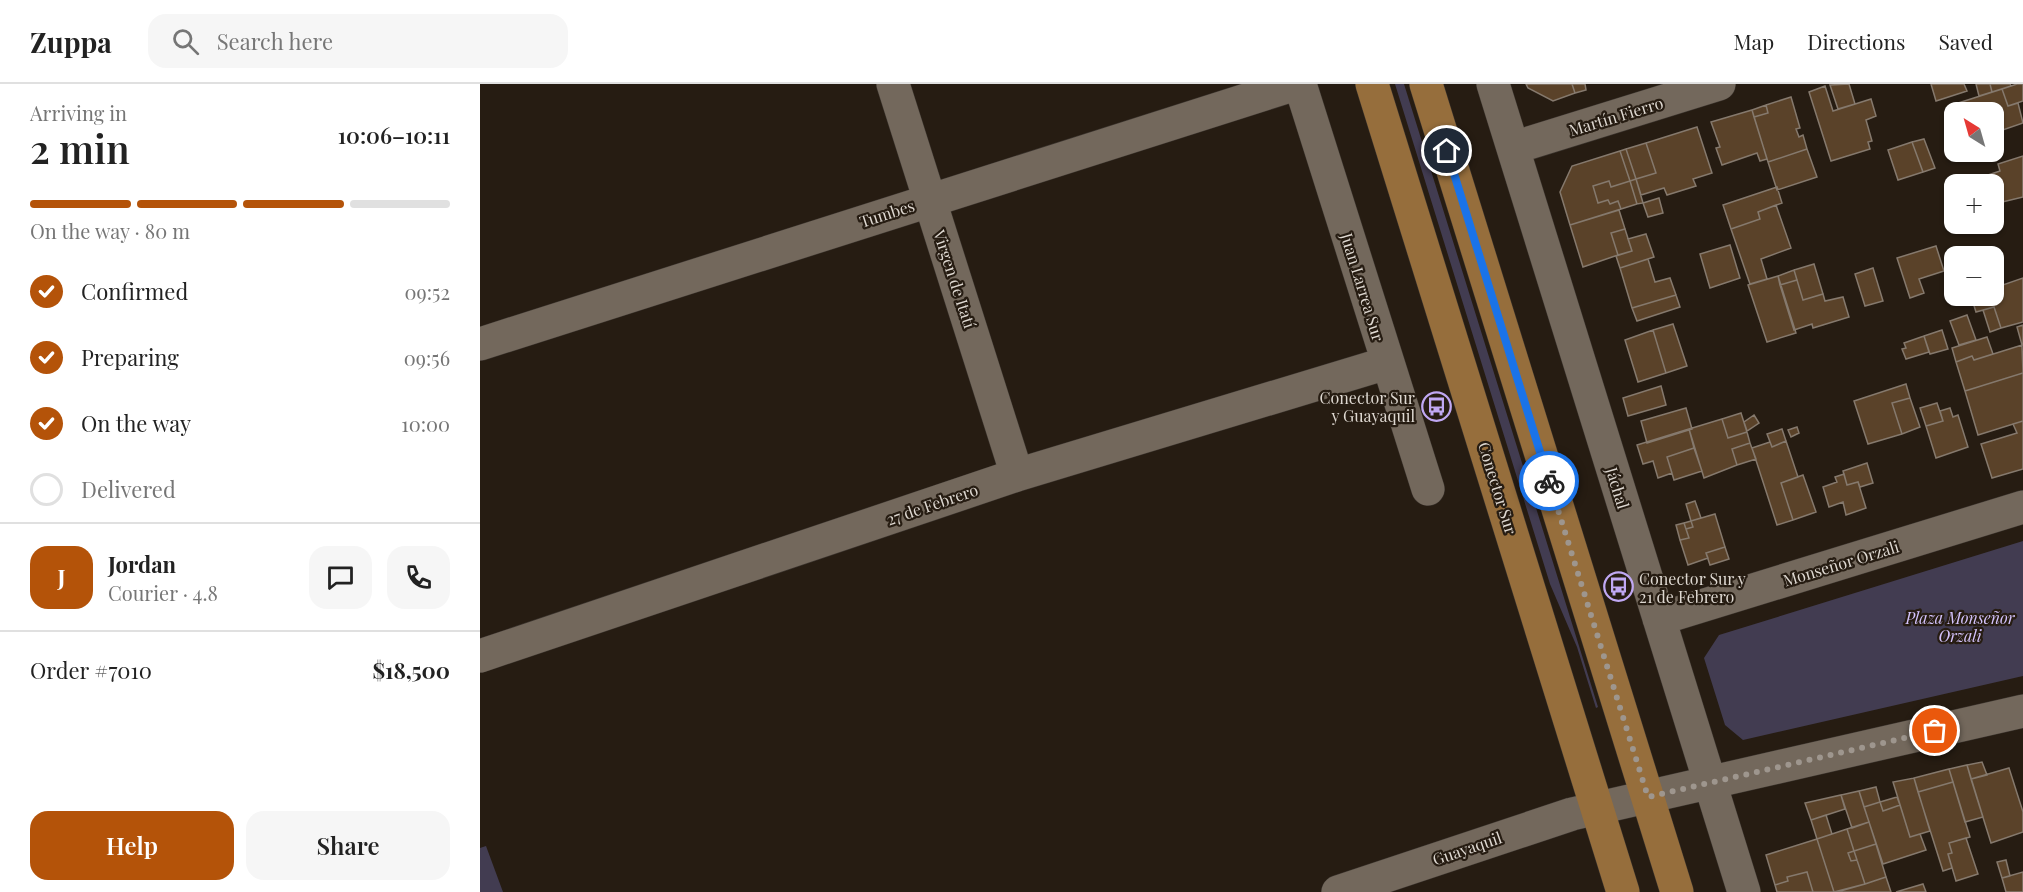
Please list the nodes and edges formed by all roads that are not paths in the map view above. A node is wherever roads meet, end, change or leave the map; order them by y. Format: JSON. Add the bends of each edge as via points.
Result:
{"nodes":[{"id":1,"x":893,"y":84,"type":"edge"},
{"id":2,"x":1296,"y":84,"type":"edge"},
{"id":3,"x":1300,"y":84,"type":"edge"},
{"id":4,"x":1372,"y":84,"type":"edge"},
{"id":5,"x":1426,"y":84,"type":"edge"},
{"id":6,"x":1493,"y":84,"type":"edge"},
{"id":7,"x":1719,"y":84,"type":"edge"},
{"id":8,"x":1513,"y":148,"type":"junction"},
{"id":9,"x":930,"y":199,"type":"junction"},
{"id":10,"x":480,"y":344,"type":"edge"},
{"id":11,"x":1387,"y":363,"type":"junction"},
{"id":12,"x":1017,"y":475,"type":"junction"},
{"id":13,"x":1428,"y":489,"type":"dead end"},
{"id":14,"x":2023,"y":507,"type":"edge"},
{"id":15,"x":1659,"y":619,"type":"junction"},
{"id":16,"x":480,"y":656,"type":"edge"},
{"id":17,"x":2023,"y":711,"type":"edge"},
{"id":18,"x":1710,"y":783,"type":"junction"},
{"id":19,"x":1648,"y":797,"type":"junction"},
{"id":20,"x":1597,"y":808,"type":"junction"},
{"id":21,"x":1338,"y":892,"type":"edge"},
{"id":22,"x":1623,"y":892,"type":"edge"},
{"id":23,"x":1677,"y":892,"type":"edge"},
{"id":24,"x":1744,"y":892,"type":"edge"}],
"edges":[{"from":1,"to":9,"type":"street","name":"Virgen de Itatí"},
{"from":2,"to":9,"type":"street","name":"Tumbes"},
{"from":3,"to":11,"type":"street","name":"Juan Larrea Sur"},
{"from":4,"to":20,"type":"main road","name":"Conector Sur"},
{"from":5,"to":19,"type":"main road"},
{"from":6,"to":8,"type":"street","name":"Jáchal"},
{"from":7,"to":8,"type":"street","name":"Martín Fierro"},
{"from":8,"to":15,"type":"street","name":"Jáchal"},
{"from":9,"to":10,"type":"street","name":"Tumbes"},
{"from":9,"to":12,"type":"street","name":"Virgen de Itatí"},
{"from":11,"to":12,"type":"street","name":"27 de Febrero"},
{"from":11,"to":13,"type":"street","name":"Juan Larrea Sur"},
{"from":12,"to":16,"type":"street","name":"27 de Febrero"},
{"from":14,"to":15,"type":"street","name":"Monseñor Orzali"},
{"from":15,"to":18,"type":"street","name":"Jáchal"},
{"from":17,"to":18,"type":"street"},
{"from":18,"to":19,"type":"street"},
{"from":18,"to":24,"type":"street","name":"Jáchal"},
{"from":19,"to":20,"type":"street"},
{"from":19,"to":23,"type":"main road"},
{"from":20,"to":21,"type":"street","name":"Guayaquil"},
{"from":20,"to":22,"type":"main road","name":"Conector Sur"}]}
